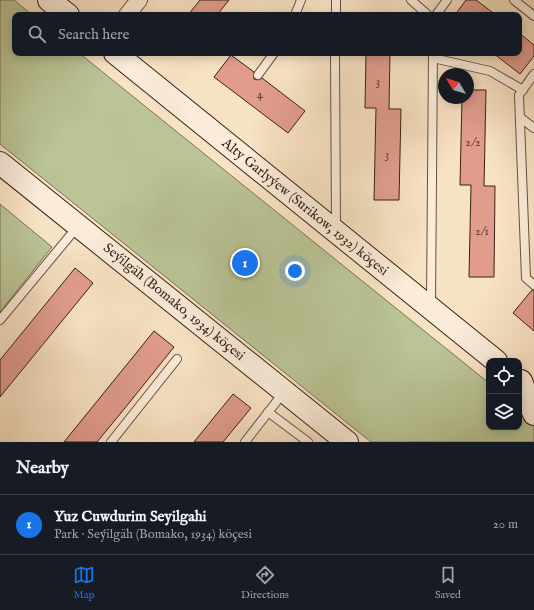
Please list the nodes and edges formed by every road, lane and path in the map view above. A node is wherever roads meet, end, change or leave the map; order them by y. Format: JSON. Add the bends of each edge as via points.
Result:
{"nodes":[{"id":1,"x":49,"y":0,"type":"edge"},
{"id":2,"x":139,"y":0,"type":"edge"},
{"id":3,"x":301,"y":0,"type":"edge"},
{"id":4,"x":336,"y":0,"type":"edge"},
{"id":5,"x":411,"y":0,"type":"edge"},
{"id":6,"x":448,"y":0,"type":"edge"},
{"id":7,"x":514,"y":0,"type":"edge"},
{"id":8,"x":64,"y":12,"type":"edge"},
{"id":9,"x":129,"y":12,"type":"edge"},
{"id":10,"x":296,"y":12,"type":"edge"},
{"id":11,"x":336,"y":12,"type":"edge"},
{"id":12,"x":425,"y":12,"type":"edge"},
{"id":13,"x":438,"y":12,"type":"edge"},
{"id":14,"x":534,"y":16,"type":"edge"},
{"id":15,"x":119,"y":56,"type":"edge"},
{"id":16,"x":272,"y":56,"type":"edge"},
{"id":17,"x":335,"y":56,"type":"edge"},
{"id":18,"x":433,"y":56,"type":"edge"},
{"id":19,"x":437,"y":56,"type":"edge"},
{"id":20,"x":534,"y":74,"type":"edge"},
{"id":21,"x":258,"y":75,"type":"dead end"},
{"id":22,"x":523,"y":90,"type":"junction"},
{"id":23,"x":521,"y":118,"type":"junction"},
{"id":24,"x":534,"y":128,"type":"edge"},
{"id":25,"x":0,"y":163,"type":"edge"},
{"id":26,"x":78,"y":225,"type":"junction"},
{"id":27,"x":336,"y":231,"type":"junction"},
{"id":28,"x":534,"y":285,"type":"edge"},
{"id":29,"x":431,"y":310,"type":"junction"},
{"id":30,"x":0,"y":320,"type":"edge"},
{"id":31,"x":492,"y":358,"type":"edge"},
{"id":32,"x":177,"y":359,"type":"dead end"},
{"id":33,"x":527,"y":384,"type":"edge"},
{"id":34,"x":284,"y":392,"type":"junction"},
{"id":35,"x":268,"y":412,"type":"junction"},
{"id":36,"x":534,"y":414,"type":"edge"},
{"id":37,"x":111,"y":442,"type":"edge"},
{"id":38,"x":245,"y":442,"type":"edge"},
{"id":39,"x":308,"y":442,"type":"edge"},
{"id":40,"x":347,"y":442,"type":"edge"}],
"edges":[{"from":1,"to":8,"type":"street"},
{"from":2,"to":9,"type":"street"},
{"from":3,"to":10,"type":"lane"},
{"from":4,"to":11,"type":"lane"},
{"from":5,"to":12,"type":"lane"},
{"from":6,"to":13,"type":"lane"},
{"from":7,"to":14,"type":"lane"},
{"from":15,"to":27,"type":"street","name":"Alty Garlyýew (Surikow, 1932) köçesi"},
{"from":16,"to":21,"type":"lane"},
{"from":17,"to":27,"type":"lane"},
{"from":18,"to":29,"type":"lane"},
{"from":19,"to":22,"type":"lane","via":[[490,71]]},
{"from":20,"to":22,"type":"lane"},
{"from":22,"to":23,"type":"lane","via":[[519,95]]},
{"from":23,"to":24,"type":"lane"},
{"from":23,"to":28,"type":"lane","via":[[526,278]]},
{"from":25,"to":26,"type":"street","name":"Seýilgäh (Bomako, 1934) köçesi"},
{"from":26,"to":30,"type":"lane"},
{"from":26,"to":34,"type":"street","name":"Seýilgäh (Bomako, 1934) köçesi"},
{"from":27,"to":29,"type":"street","name":"Alty Garlyýew (Surikow, 1932) köçesi"},
{"from":29,"to":31,"type":"street","name":"Alty Garlyýew (Surikow, 1932) köçesi"},
{"from":32,"to":37,"type":"lane"},
{"from":33,"to":36,"type":"street"},
{"from":34,"to":35,"type":"lane"},
{"from":34,"to":40,"type":"street","name":"Seýilgäh (Bomako, 1934) köçesi"},
{"from":35,"to":38,"type":"lane"},
{"from":35,"to":39,"type":"lane"}]}
